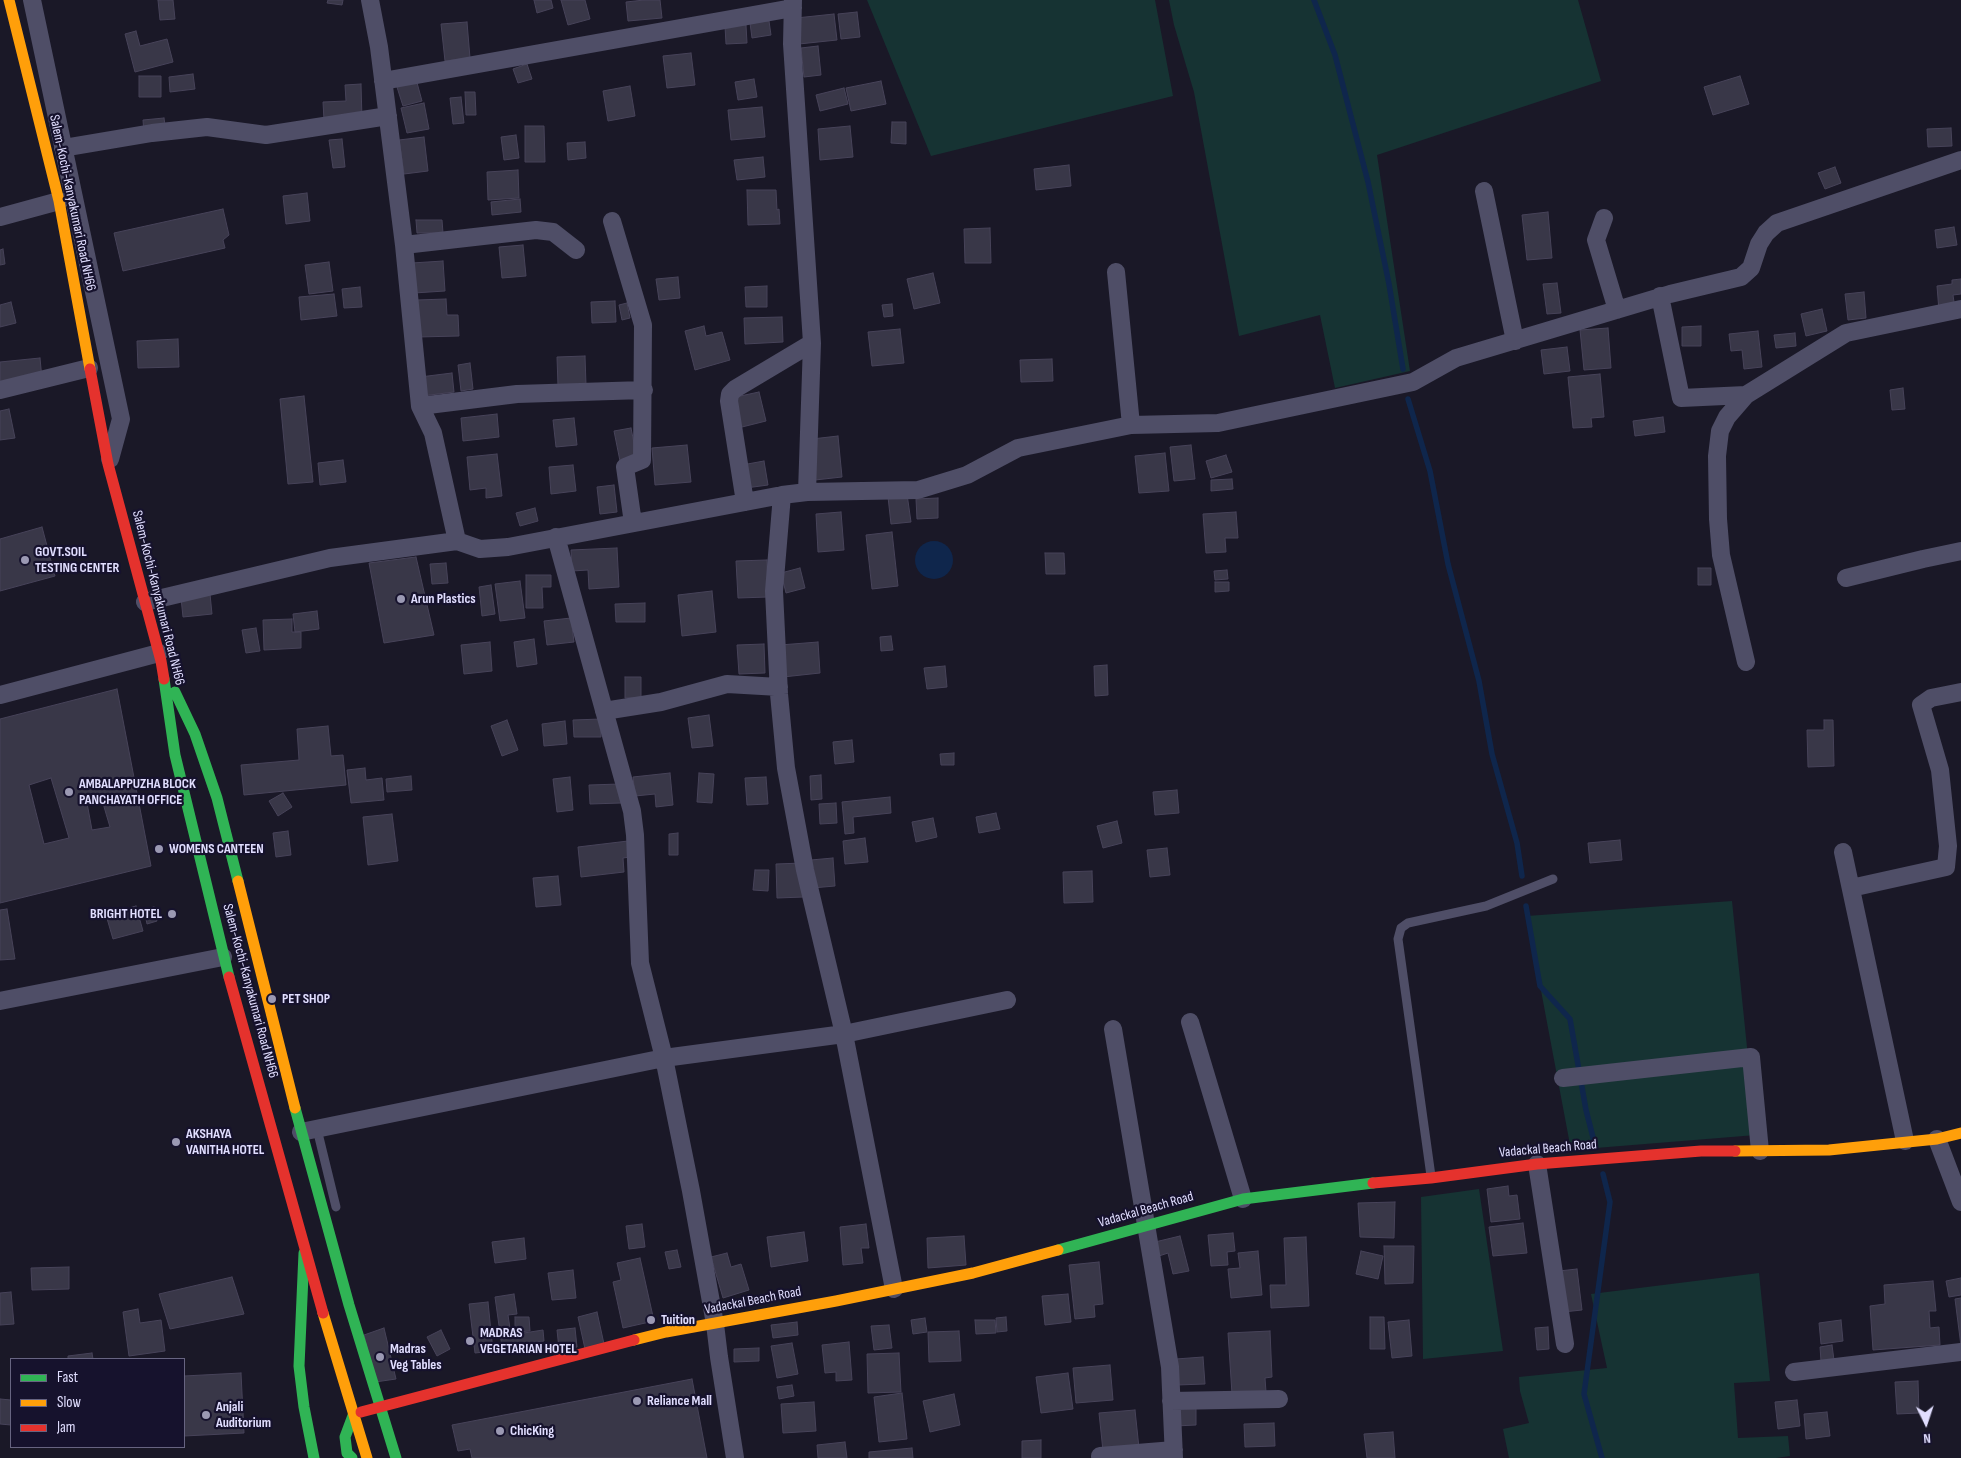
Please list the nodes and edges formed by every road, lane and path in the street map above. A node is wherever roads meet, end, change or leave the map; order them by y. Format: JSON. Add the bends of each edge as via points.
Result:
{"nodes":[{"id":1,"x":9,"y":0,"type":"edge"},
{"id":2,"x":32,"y":0,"type":"edge"},
{"id":3,"x":370,"y":0,"type":"edge"},
{"id":4,"x":793,"y":4,"type":"edge"},
{"id":5,"x":384,"y":81,"type":"junction"},
{"id":6,"x":388,"y":116,"type":"junction"},
{"id":7,"x":63,"y":148,"type":"junction"},
{"id":8,"x":1961,"y":160,"type":"edge"},
{"id":9,"x":1484,"y":190,"type":"dead end"},
{"id":10,"x":59,"y":202,"type":"junction"},
{"id":11,"x":0,"y":217,"type":"edge"},
{"id":12,"x":1604,"y":218,"type":"dead end"},
{"id":13,"x":612,"y":220,"type":"dead end"},
{"id":14,"x":404,"y":245,"type":"junction"},
{"id":15,"x":576,"y":250,"type":"dead end"},
{"id":16,"x":1116,"y":272,"type":"dead end"},
{"id":17,"x":1660,"y":296,"type":"junction"},
{"id":18,"x":1961,"y":309,"type":"edge"},
{"id":19,"x":1617,"y":310,"type":"junction"},
{"id":20,"x":1515,"y":340,"type":"junction"},
{"id":21,"x":812,"y":343,"type":"junction"},
{"id":22,"x":89,"y":368,"type":"junction"},
{"id":23,"x":0,"y":390,"type":"edge"},
{"id":24,"x":644,"y":390,"type":"junction"},
{"id":25,"x":1746,"y":395,"type":"junction"},
{"id":26,"x":420,"y":406,"type":"junction"},
{"id":27,"x":1131,"y":425,"type":"junction"},
{"id":28,"x":108,"y":464,"type":"junction"},
{"id":29,"x":807,"y":492,"type":"junction"},
{"id":30,"x":782,"y":495,"type":"junction"},
{"id":31,"x":745,"y":502,"type":"junction"},
{"id":32,"x":633,"y":523,"type":"junction"},
{"id":33,"x":556,"y":537,"type":"junction"},
{"id":34,"x":457,"y":541,"type":"junction"},
{"id":35,"x":1961,"y":551,"type":"edge"},
{"id":36,"x":1846,"y":578,"type":"dead end"},
{"id":37,"x":145,"y":602,"type":"junction"},
{"id":38,"x":160,"y":657,"type":"junction"},
{"id":39,"x":1746,"y":662,"type":"dead end"},
{"id":40,"x":779,"y":687,"type":"junction"},
{"id":41,"x":1961,"y":692,"type":"edge"},
{"id":42,"x":0,"y":695,"type":"edge"},
{"id":43,"x":604,"y":711,"type":"junction"},
{"id":44,"x":1843,"y":852,"type":"dead end"},
{"id":45,"x":1554,"y":879,"type":"dead end"},
{"id":46,"x":1851,"y":888,"type":"junction"},
{"id":47,"x":223,"y":958,"type":"junction"},
{"id":48,"x":1007,"y":1000,"type":"dead end"},
{"id":49,"x":0,"y":1001,"type":"edge"},
{"id":50,"x":1190,"y":1022,"type":"dead end"},
{"id":51,"x":1113,"y":1029,"type":"dead end"},
{"id":52,"x":844,"y":1034,"type":"junction"},
{"id":53,"x":664,"y":1058,"type":"junction"},
{"id":54,"x":1574,"y":1077,"type":"dead end"},
{"id":55,"x":309,"y":1131,"type":"junction"},
{"id":56,"x":1961,"y":1134,"type":"edge"},
{"id":57,"x":1937,"y":1140,"type":"junction"},
{"id":58,"x":1905,"y":1141,"type":"junction"},
{"id":59,"x":1760,"y":1151,"type":"junction"},
{"id":60,"x":1537,"y":1164,"type":"junction"},
{"id":61,"x":1431,"y":1178,"type":"junction"},
{"id":62,"x":1244,"y":1199,"type":"junction"},
{"id":63,"x":1961,"y":1202,"type":"edge"},
{"id":64,"x":337,"y":1212,"type":"dead end"},
{"id":65,"x":1147,"y":1226,"type":"junction"},
{"id":66,"x":304,"y":1250,"type":"junction"},
{"id":67,"x":354,"y":1286,"type":"dead end"},
{"id":68,"x":894,"y":1289,"type":"junction"},
{"id":69,"x":349,"y":1305,"type":"junction"},
{"id":70,"x":715,"y":1324,"type":"junction"},
{"id":71,"x":1565,"y":1344,"type":"dead end"},
{"id":72,"x":1961,"y":1352,"type":"edge"},
{"id":73,"x":1794,"y":1372,"type":"dead end"},
{"id":74,"x":1279,"y":1399,"type":"dead end"},
{"id":75,"x":1171,"y":1401,"type":"junction"},
{"id":76,"x":381,"y":1408,"type":"junction"},
{"id":77,"x":354,"y":1413,"type":"junction"},
{"id":78,"x":1174,"y":1454,"type":"edge"},
{"id":79,"x":348,"y":1456,"type":"edge"},
{"id":80,"x":1100,"y":1456,"type":"dead end"},
{"id":81,"x":314,"y":1458,"type":"edge"},
{"id":82,"x":367,"y":1458,"type":"edge"},
{"id":83,"x":396,"y":1458,"type":"edge"},
{"id":84,"x":735,"y":1458,"type":"edge"}],
"edges":[{"from":1,"to":10,"type":"main road","name":"Salem-Kochi-Kanyakumari Road NH66"},
{"from":2,"to":7,"type":"street"},
{"from":3,"to":5,"type":"street"},
{"from":4,"to":5,"type":"street"},
{"from":4,"to":21,"type":"street","via":[[792,44]]},
{"from":5,"to":6,"type":"street"},
{"from":6,"to":7,"type":"street","via":[[266,135],[207,127]]},
{"from":6,"to":14,"type":"street"},
{"from":7,"to":28,"type":"street","via":[[121,418]]},
{"from":8,"to":17,"type":"street","via":[[1777,223],[1766,233],[1751,268],[1741,277]]},
{"from":9,"to":20,"type":"street"},
{"from":10,"to":11,"type":"street"},
{"from":10,"to":22,"type":"main road","name":"Salem-Kochi-Kanyakumari Road NH66"},
{"from":12,"to":19,"type":"street","via":[[1596,240]]},
{"from":13,"to":24,"type":"street","via":[[643,325]]},
{"from":14,"to":15,"type":"street","via":[[536,230],[553,232]]},
{"from":14,"to":26,"type":"street"},
{"from":16,"to":27,"type":"street"},
{"from":17,"to":19,"type":"street"},
{"from":17,"to":25,"type":"street","via":[[1682,398]]},
{"from":18,"to":25,"type":"street","via":[[1846,333]]},
{"from":19,"to":20,"type":"street"},
{"from":20,"to":27,"type":"street","via":[[1456,358],[1412,382],[1315,404],[1218,423]]},
{"from":21,"to":29,"type":"street"},
{"from":21,"to":31,"type":"street","via":[[730,394]]},
{"from":22,"to":23,"type":"street"},
{"from":22,"to":28,"type":"main road","name":"Salem-Kochi-Kanyakumari Road NH66"},
{"from":24,"to":26,"type":"street","via":[[517,394]]},
{"from":24,"to":32,"type":"street","via":[[642,460],[625,466]]},
{"from":25,"to":39,"type":"street","via":[[1727,416],[1720,431],[1717,456],[1721,555]]},
{"from":26,"to":34,"type":"street","via":[[433,432]]},
{"from":27,"to":29,"type":"street","via":[[1018,448],[967,475],[918,490]]},
{"from":28,"to":37,"type":"main road","name":"Salem-Kochi-Kanyakumari Road NH66"},
{"from":29,"to":30,"type":"street"},
{"from":30,"to":31,"type":"street"},
{"from":30,"to":40,"type":"street","via":[[774,591]]},
{"from":31,"to":32,"type":"street"},
{"from":32,"to":33,"type":"street"},
{"from":33,"to":34,"type":"street","via":[[480,549]]},
{"from":33,"to":43,"type":"street"},
{"from":34,"to":37,"type":"street","via":[[330,558]]},
{"from":35,"to":36,"type":"street"},
{"from":37,"to":38,"type":"main road","name":"Salem-Kochi-Kanyakumari Road NH66"},
{"from":38,"to":42,"type":"street"},
{"from":38,"to":47,"type":"main road","name":"Salem-Kochi-Kanyakumari Road NH66","via":[[184,794]]},
{"from":38,"to":55,"type":"main road","via":[[194,734],[217,798]]},
{"from":40,"to":43,"type":"street","via":[[726,684],[661,702]]},
{"from":40,"to":52,"type":"street","via":[[786,768],[805,870]]},
{"from":41,"to":46,"type":"street","via":[[1931,698],[1921,705],[1940,770],[1948,846],[1946,867]]},
{"from":43,"to":53,"type":"street","via":[[632,811],[640,963]]},
{"from":44,"to":46,"type":"street"},
{"from":45,"to":61,"type":"lane","via":[[1486,906],[1408,923],[1401,928],[1398,939]]},
{"from":46,"to":58,"type":"street"},
{"from":47,"to":49,"type":"street"},
{"from":47,"to":66,"type":"main road","name":"Salem-Kochi-Kanyakumari Road NH66"},
{"from":48,"to":52,"type":"street"},
{"from":50,"to":62,"type":"street"},
{"from":51,"to":65,"type":"street"},
{"from":52,"to":53,"type":"street"},
{"from":52,"to":68,"type":"street"},
{"from":53,"to":55,"type":"street"},
{"from":53,"to":70,"type":"street"},
{"from":54,"to":59,"type":"street","via":[[1751,1057]]},
{"from":55,"to":64,"type":"lane"},
{"from":55,"to":69,"type":"main road"},
{"from":56,"to":57,"type":"main road","name":"Vadackal Beach Road"},
{"from":57,"to":58,"type":"main road","name":"Vadackal Beach Road"},
{"from":57,"to":63,"type":"street"},
{"from":58,"to":59,"type":"main road","name":"Vadackal Beach Road","via":[[1829,1150]]},
{"from":59,"to":60,"type":"main road","name":"Vadackal Beach Road"},
{"from":60,"to":61,"type":"main road","name":"Vadackal Beach Road"},
{"from":60,"to":71,"type":"street"},
{"from":61,"to":62,"type":"main road","name":"Vadackal Beach Road"},
{"from":62,"to":65,"type":"main road","name":"Vadackal Beach Road"},
{"from":65,"to":68,"type":"main road","name":"Vadackal Beach Road","via":[[972,1274]]},
{"from":65,"to":75,"type":"street","via":[[1170,1367]]},
{"from":66,"to":77,"type":"main road","name":"Salem-Kochi-Kanyakumari Road NH66"},
{"from":66,"to":81,"type":"main road","via":[[299,1366]]},
{"from":67,"to":69,"type":"lane","via":[[354,1298]]},
{"from":68,"to":70,"type":"main road","name":"Vadackal Beach Road"},
{"from":69,"to":76,"type":"main road"},
{"from":70,"to":76,"type":"main road","name":"Vadackal Beach Road","via":[[666,1332]]},
{"from":70,"to":84,"type":"street"},
{"from":72,"to":73,"type":"street"},
{"from":74,"to":75,"type":"street"},
{"from":75,"to":78,"type":"street"},
{"from":76,"to":77,"type":"main road","name":"Vadackal Beach Road"},
{"from":76,"to":83,"type":"main road"},
{"from":77,"to":79,"type":"main road","via":[[345,1437]]},
{"from":77,"to":82,"type":"main road","name":"Salem-Kochi-Kanyakumari Road NH66"},
{"from":78,"to":80,"type":"street"}]}
